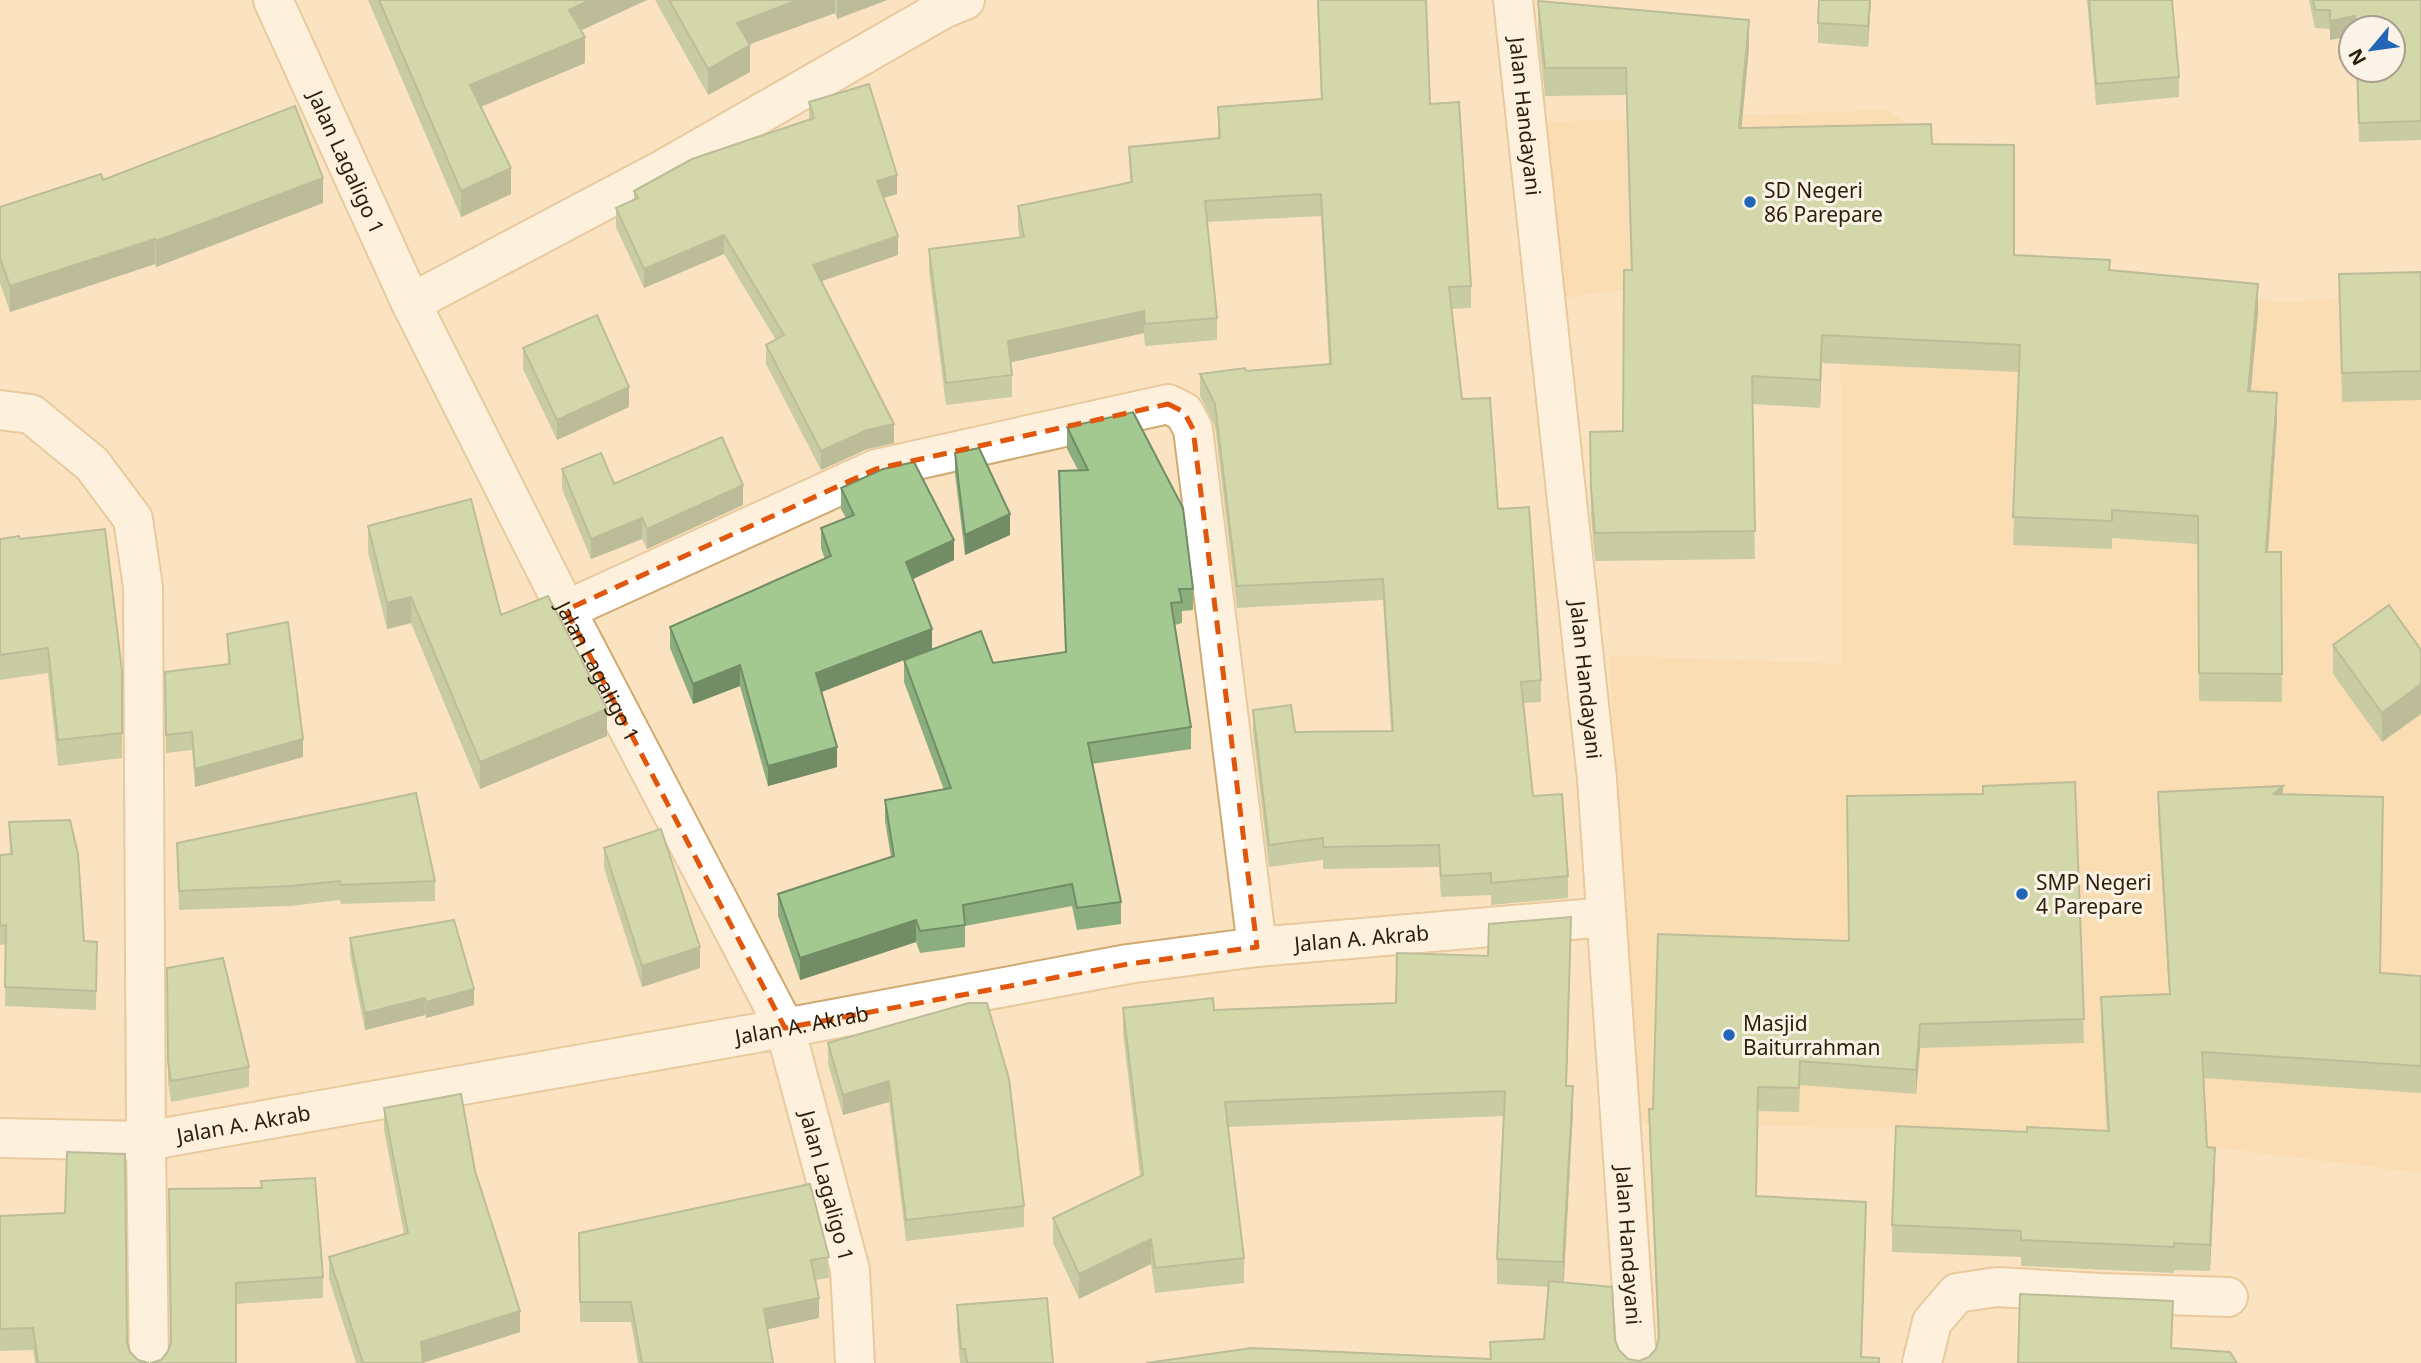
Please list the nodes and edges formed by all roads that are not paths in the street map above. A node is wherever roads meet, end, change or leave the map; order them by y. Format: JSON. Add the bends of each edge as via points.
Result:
{"nodes":[{"id":1,"x":273,"y":0,"type":"edge"},
{"id":2,"x":965,"y":0,"type":"edge"},
{"id":3,"x":1513,"y":0,"type":"edge"},
{"id":4,"x":411,"y":303,"type":"junction"},
{"id":5,"x":0,"y":410,"type":"edge"},
{"id":6,"x":566,"y":610,"type":"junction"},
{"id":7,"x":1606,"y":917,"type":"junction"},
{"id":8,"x":1256,"y":947,"type":"junction"},
{"id":9,"x":785,"y":1028,"type":"junction"},
{"id":10,"x":0,"y":1138,"type":"edge"},
{"id":11,"x":146,"y":1141,"type":"junction"},
{"id":12,"x":2228,"y":1297,"type":"dead end"},
{"id":13,"x":149,"y":1363,"type":"edge"},
{"id":14,"x":855,"y":1363,"type":"edge"},
{"id":15,"x":1637,"y":1363,"type":"edge"},
{"id":16,"x":1922,"y":1363,"type":"edge"}],
"edges":[{"from":1,"to":4,"type":"street","name":"Jalan Lagaligo 1"},
{"from":2,"to":4,"type":"street","via":[[664,169]]},
{"from":3,"to":7,"type":"street","name":"Jalan Handayani","via":[[1597,779]]},
{"from":4,"to":6,"type":"street","name":"Jalan Lagaligo 1"},
{"from":5,"to":11,"type":"street","via":[[31,414],[92,464],[133,519],[143,587]]},
{"from":6,"to":8,"type":"street","via":[[876,469],[1168,404],[1184,412],[1193,429]]},
{"from":6,"to":9,"type":"street","name":"Jalan Lagaligo 1"},
{"from":7,"to":8,"type":"street","name":"Jalan A. Akrab"},
{"from":7,"to":15,"type":"street","name":"Jalan Handayani"},
{"from":8,"to":9,"type":"street","name":"Jalan A. Akrab","via":[[1128,964]]},
{"from":9,"to":11,"type":"street","name":"Jalan A. Akrab"},
{"from":9,"to":14,"type":"street","name":"Jalan Lagaligo 1","via":[[850,1269]]},
{"from":10,"to":11,"type":"street","name":"Jalan A. Akrab"},
{"from":11,"to":13,"type":"street"},
{"from":12,"to":16,"type":"street","via":[[1997,1287],[1957,1293],[1932,1322]]}]}
